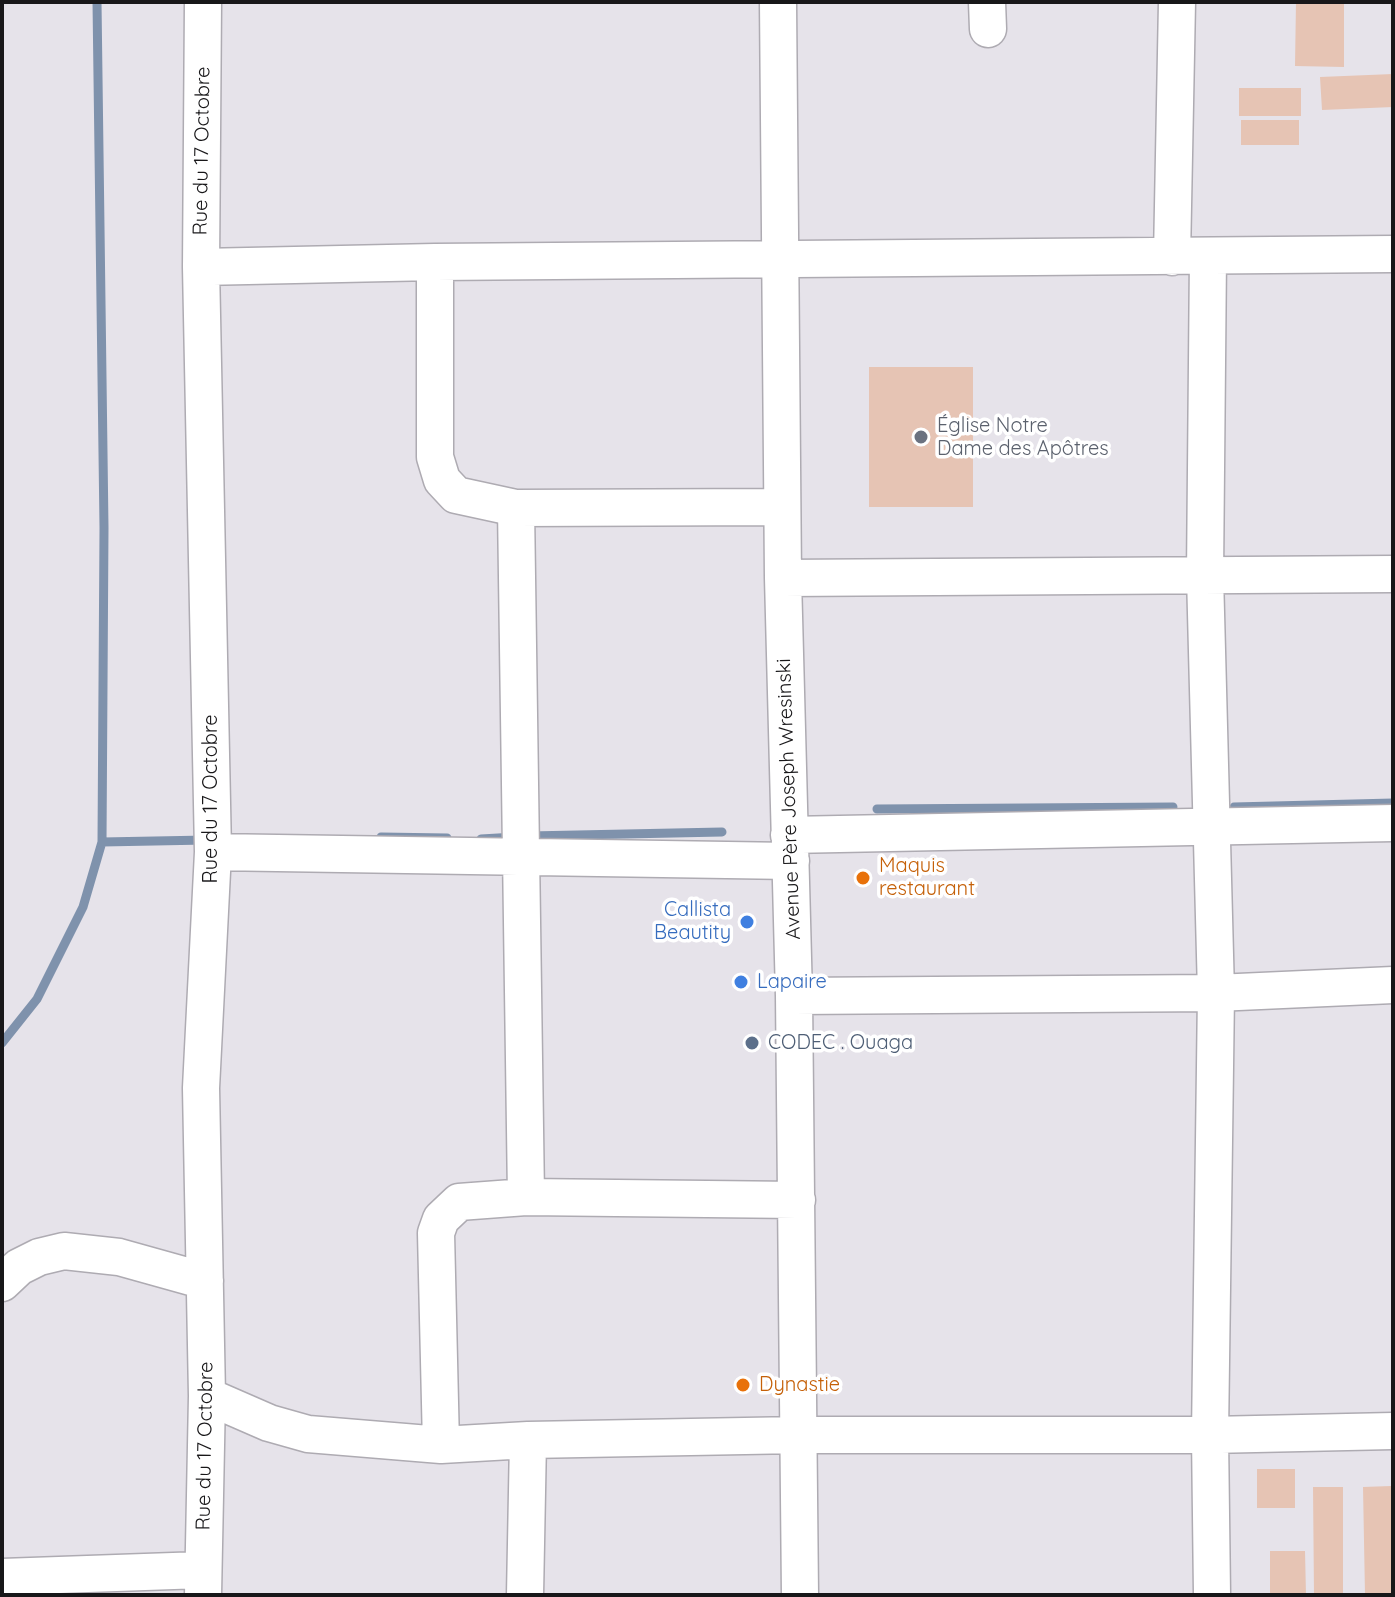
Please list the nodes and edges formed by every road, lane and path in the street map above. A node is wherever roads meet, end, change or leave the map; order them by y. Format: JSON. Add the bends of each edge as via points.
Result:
{"nodes":[{"id":1,"x":203,"y":2,"type":"edge"},
{"id":2,"x":778,"y":2,"type":"edge"},
{"id":3,"x":1177,"y":2,"type":"edge"},
{"id":4,"x":1393,"y":254,"type":"edge"},
{"id":5,"x":1208,"y":256,"type":"junction"},
{"id":6,"x":1172,"y":257,"type":"junction"},
{"id":7,"x":780,"y":261,"type":"junction"},
{"id":8,"x":435,"y":262,"type":"junction"},
{"id":9,"x":201,"y":267,"type":"junction"},
{"id":10,"x":782,"y":507,"type":"junction"},
{"id":11,"x":516,"y":508,"type":"junction"},
{"id":12,"x":1393,"y":574,"type":"edge"},
{"id":13,"x":1205,"y":575,"type":"junction"},
{"id":14,"x":783,"y":578,"type":"junction"},
{"id":15,"x":1393,"y":823,"type":"edge"},
{"id":16,"x":1213,"y":826,"type":"junction"},
{"id":17,"x":790,"y":848,"type":"junction"},
{"id":18,"x":213,"y":852,"type":"junction"},
{"id":19,"x":523,"y":856,"type":"junction"},
{"id":20,"x":1393,"y":985,"type":"edge"},
{"id":21,"x":1216,"y":993,"type":"junction"},
{"id":22,"x":794,"y":996,"type":"junction"},
{"id":23,"x":526,"y":1197,"type":"junction"},
{"id":24,"x":797,"y":1200,"type":"junction"},
{"id":25,"x":205,"y":1281,"type":"junction"},
{"id":26,"x":2,"y":1283,"type":"edge"},
{"id":27,"x":207,"y":1396,"type":"junction"},
{"id":28,"x":1393,"y":1431,"type":"edge"},
{"id":29,"x":799,"y":1435,"type":"junction"},
{"id":30,"x":1210,"y":1435,"type":"junction"},
{"id":31,"x":528,"y":1440,"type":"junction"},
{"id":32,"x":441,"y":1445,"type":"junction"},
{"id":33,"x":2,"y":1577,"type":"edge"},
{"id":34,"x":202,"y":1582,"type":"edge"},
{"id":35,"x":525,"y":1595,"type":"edge"},
{"id":36,"x":800,"y":1595,"type":"edge"},
{"id":37,"x":1212,"y":1595,"type":"edge"}],
"edges":[{"from":1,"to":9,"type":"street","name":"Rue du 17 Octobre"},
{"from":2,"to":7,"type":"street","name":"Avenue Père Joseph Wresinski"},
{"from":3,"to":6,"type":"street"},
{"from":4,"to":5,"type":"street"},
{"from":5,"to":6,"type":"street"},
{"from":5,"to":13,"type":"street"},
{"from":6,"to":7,"type":"street"},
{"from":7,"to":8,"type":"street"},
{"from":7,"to":10,"type":"street","name":"Avenue Père Joseph Wresinski"},
{"from":8,"to":9,"type":"street"},
{"from":8,"to":11,"type":"street","via":[[438,469],[456,495]]},
{"from":9,"to":18,"type":"street","name":"Rue du 17 Octobre"},
{"from":10,"to":11,"type":"street"},
{"from":10,"to":14,"type":"street","name":"Avenue Père Joseph Wresinski"},
{"from":11,"to":19,"type":"street"},
{"from":12,"to":13,"type":"street"},
{"from":13,"to":14,"type":"street"},
{"from":13,"to":16,"type":"street"},
{"from":14,"to":17,"type":"street","name":"Avenue Père Joseph Wresinski"},
{"from":15,"to":16,"type":"street"},
{"from":16,"to":17,"type":"street"},
{"from":16,"to":21,"type":"street"},
{"from":17,"to":19,"type":"street"},
{"from":17,"to":22,"type":"street","name":"Avenue Père Joseph Wresinski"},
{"from":18,"to":19,"type":"street"},
{"from":18,"to":25,"type":"street","name":"Rue du 17 Octobre","via":[[201,1088]]},
{"from":19,"to":23,"type":"street"},
{"from":20,"to":21,"type":"street"},
{"from":21,"to":22,"type":"street"},
{"from":21,"to":30,"type":"street"},
{"from":22,"to":24,"type":"street","name":"Avenue Père Joseph Wresinski"},
{"from":23,"to":24,"type":"street"},
{"from":23,"to":32,"type":"street","via":[[459,1202],[441,1219],[436,1233]]},
{"from":24,"to":29,"type":"street","name":"Avenue Père Joseph Wresinski"},
{"from":25,"to":26,"type":"street","via":[[119,1257],[64,1251],[19,1267]]},
{"from":25,"to":27,"type":"street","name":"Rue du 17 Octobre"},
{"from":27,"to":32,"type":"street","via":[[308,1434]]},
{"from":27,"to":34,"type":"street","name":"Rue du 17 Octobre"},
{"from":28,"to":30,"type":"street"},
{"from":29,"to":30,"type":"street"},
{"from":29,"to":31,"type":"street"},
{"from":29,"to":36,"type":"street","name":"Avenue Père Joseph Wresinski"},
{"from":30,"to":37,"type":"street"},
{"from":31,"to":32,"type":"street"},
{"from":31,"to":35,"type":"street"},
{"from":33,"to":34,"type":"street"}]}
